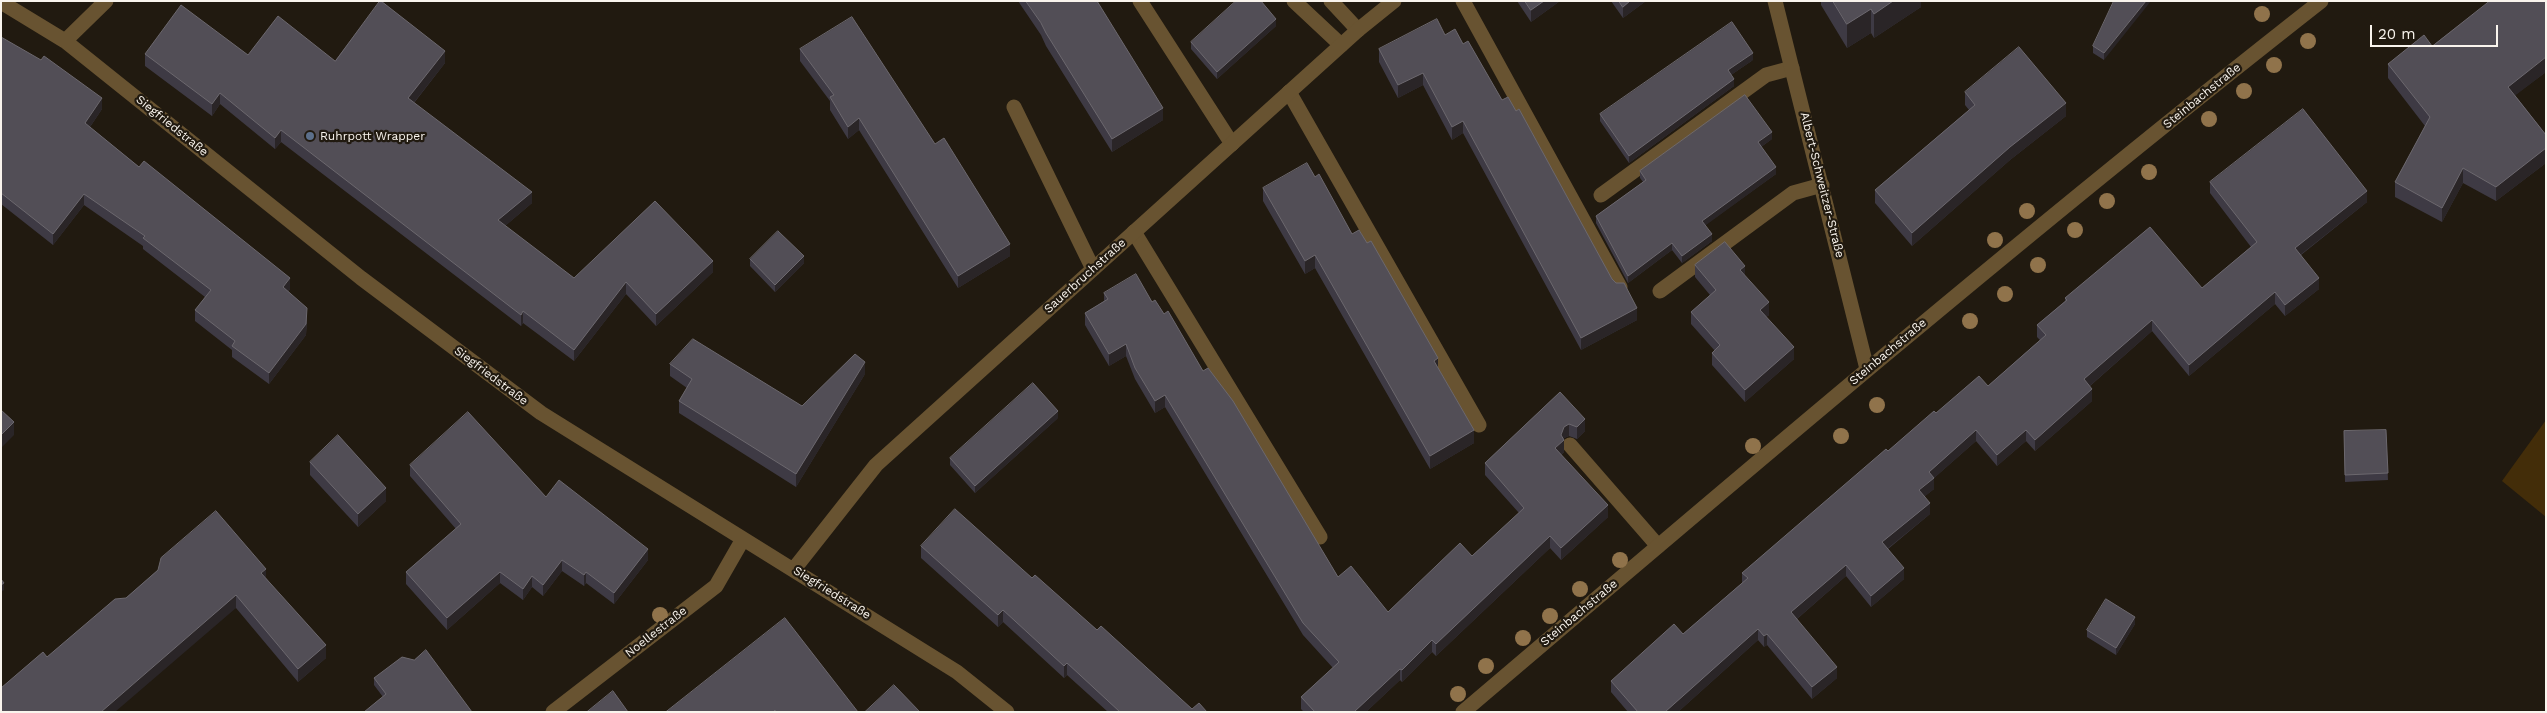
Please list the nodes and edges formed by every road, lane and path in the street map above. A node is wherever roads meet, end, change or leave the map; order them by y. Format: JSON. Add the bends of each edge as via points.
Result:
{"nodes":[{"id":1,"x":106,"y":1,"type":"edge"},
{"id":2,"x":1140,"y":1,"type":"edge"},
{"id":3,"x":1294,"y":1,"type":"edge"},
{"id":4,"x":1331,"y":1,"type":"edge"},
{"id":5,"x":1394,"y":1,"type":"edge"},
{"id":6,"x":1463,"y":1,"type":"edge"},
{"id":7,"x":1776,"y":1,"type":"edge"},
{"id":8,"x":2321,"y":1,"type":"edge"},
{"id":9,"x":1,"y":2,"type":"edge"},
{"id":10,"x":1358,"y":30,"type":"junction"},
{"id":11,"x":65,"y":41,"type":"junction"},
{"id":12,"x":1341,"y":45,"type":"junction"},
{"id":13,"x":1792,"y":68,"type":"junction"},
{"id":14,"x":1290,"y":92,"type":"junction"},
{"id":15,"x":1014,"y":107,"type":"dead end"},
{"id":16,"x":1232,"y":144,"type":"junction"},
{"id":17,"x":1822,"y":185,"type":"junction"},
{"id":18,"x":1601,"y":195,"type":"dead end"},
{"id":19,"x":1134,"y":232,"type":"junction"},
{"id":20,"x":1093,"y":269,"type":"junction"},
{"id":21,"x":1620,"y":287,"type":"edge"},
{"id":22,"x":1660,"y":291,"type":"dead end"},
{"id":23,"x":1867,"y":369,"type":"junction"},
{"id":24,"x":1478,"y":425,"type":"dead end"},
{"id":25,"x":1570,"y":445,"type":"dead end"},
{"id":26,"x":1320,"y":537,"type":"dead end"},
{"id":27,"x":743,"y":539,"type":"junction"},
{"id":28,"x":1658,"y":546,"type":"junction"},
{"id":29,"x":794,"y":569,"type":"junction"},
{"id":30,"x":554,"y":712,"type":"edge"},
{"id":31,"x":1007,"y":712,"type":"edge"},
{"id":32,"x":1463,"y":712,"type":"edge"}],
"edges":[{"from":1,"to":11,"type":"street"},
{"from":2,"to":16,"type":"street"},
{"from":3,"to":12,"type":"street"},
{"from":4,"to":10,"type":"street"},
{"from":5,"to":10,"type":"street","name":"Sauerbruchstraße"},
{"from":6,"to":21,"type":"street"},
{"from":7,"to":13,"type":"street","name":"Albert-Schweitzer-Straße"},
{"from":8,"to":23,"type":"street","name":"Steinbachstraße"},
{"from":9,"to":11,"type":"street","name":"Siegfriedstraße"},
{"from":10,"to":12,"type":"street","name":"Sauerbruchstraße"},
{"from":11,"to":27,"type":"street","name":"Siegfriedstraße","via":[[361,278],[541,413]]},
{"from":12,"to":14,"type":"street","name":"Sauerbruchstraße"},
{"from":13,"to":17,"type":"street","name":"Albert-Schweitzer-Straße"},
{"from":13,"to":18,"type":"street","via":[[1766,75]]},
{"from":14,"to":16,"type":"street","name":"Sauerbruchstraße"},
{"from":14,"to":24,"type":"street"},
{"from":15,"to":20,"type":"street"},
{"from":16,"to":19,"type":"street","name":"Sauerbruchstraße"},
{"from":17,"to":22,"type":"street","via":[[1793,192]]},
{"from":17,"to":23,"type":"street","name":"Albert-Schweitzer-Straße"},
{"from":19,"to":20,"type":"street","name":"Sauerbruchstraße"},
{"from":19,"to":26,"type":"street"},
{"from":20,"to":29,"type":"street","name":"Sauerbruchstraße","via":[[876,465]]},
{"from":23,"to":28,"type":"street","name":"Steinbachstraße"},
{"from":25,"to":28,"type":"street"},
{"from":27,"to":29,"type":"street","name":"Siegfriedstraße"},
{"from":27,"to":30,"type":"street","name":"Noellestraße","via":[[716,586]]},
{"from":28,"to":32,"type":"street","name":"Steinbachstraße"},
{"from":29,"to":31,"type":"street","name":"Siegfriedstraße","via":[[957,672]]}]}
